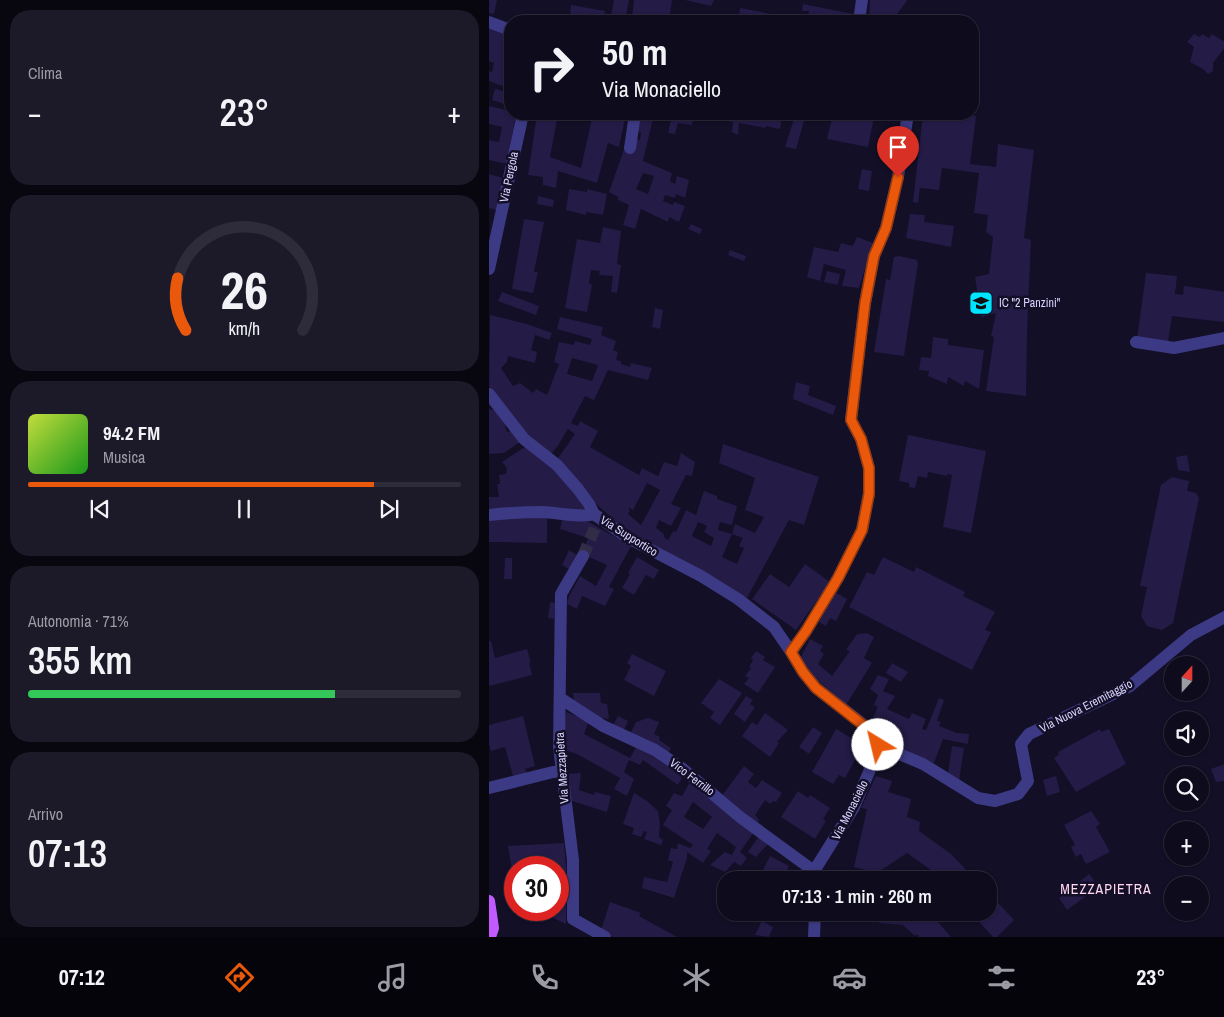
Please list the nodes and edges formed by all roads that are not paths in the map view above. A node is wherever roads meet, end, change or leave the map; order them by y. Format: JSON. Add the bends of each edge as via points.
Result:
{"nodes":[{"id":1,"x":862,"y":0,"type":"edge"},
{"id":2,"x":860,"y":15,"type":"edge"},
{"id":3,"x":489,"y":22,"type":"edge"},
{"id":4,"x":504,"y":28,"type":"edge"},
{"id":5,"x":522,"y":120,"type":"edge"},
{"id":6,"x":634,"y":120,"type":"edge"},
{"id":7,"x":907,"y":120,"type":"edge"},
{"id":8,"x":630,"y":148,"type":"dead end"},
{"id":9,"x":489,"y":269,"type":"edge"},
{"id":10,"x":1224,"y":338,"type":"edge"},
{"id":11,"x":1136,"y":342,"type":"dead end"},
{"id":12,"x":489,"y":394,"type":"edge"},
{"id":13,"x":594,"y":514,"type":"junction"},
{"id":14,"x":489,"y":515,"type":"edge"},
{"id":15,"x":583,"y":556,"type":"tunnel mouth"},
{"id":16,"x":1224,"y":617,"type":"edge"},
{"id":17,"x":791,"y":652,"type":"junction"},
{"id":18,"x":560,"y":698,"type":"junction"},
{"id":19,"x":878,"y":745,"type":"junction"},
{"id":20,"x":561,"y":770,"type":"junction"},
{"id":21,"x":489,"y":788,"type":"edge"},
{"id":22,"x":808,"y":871,"type":"edge"},
{"id":23,"x":817,"y":871,"type":"edge"},
{"id":24,"x":489,"y":901,"type":"edge"},
{"id":25,"x":815,"y":921,"type":"edge"},
{"id":26,"x":490,"y":937,"type":"edge"},
{"id":27,"x":605,"y":937,"type":"edge"},
{"id":28,"x":814,"y":937,"type":"edge"}],
"edges":[{"from":1,"to":2,"type":"street"},
{"from":3,"to":4,"type":"street"},
{"from":5,"to":9,"type":"street","name":"Via Pergola"},
{"from":6,"to":8,"type":"street"},
{"from":7,"to":17,"type":"street","via":[[898,177],[886,228],[874,256],[865,303],[851,420],[861,439],[869,468],[869,494],[862,530],[838,578]]},
{"from":10,"to":11,"type":"street","via":[[1174,348]]},
{"from":12,"to":13,"type":"street","name":"Via Supportico","via":[[524,439],[557,465],[578,489]]},
{"from":13,"to":14,"type":"street"},
{"from":13,"to":17,"type":"street","name":"Via Supportico","via":[[628,538],[738,599],[774,627]]},
{"from":15,"to":18,"type":"street","name":"Via Mezzapietra","via":[[561,594]]},
{"from":16,"to":19,"type":"street","name":"Via Nuova Eremitaggio","via":[[1191,635],[1130,686],[1029,734],[1021,744],[1028,781],[1018,794],[995,801],[978,798],[923,764]]},
{"from":17,"to":19,"type":"street","via":[[816,688],[863,725]]},
{"from":18,"to":20,"type":"street","name":"Via Mezzapietra"},
{"from":18,"to":22,"type":"street","name":"Vico Ferrillo","via":[[603,726],[655,750],[683,769]]},
{"from":19,"to":23,"type":"street","name":"Via Monaciello","via":[[854,807]]},
{"from":20,"to":21,"type":"street"},
{"from":20,"to":27,"type":"street","name":"Via Mezzapietra","via":[[573,860],[573,919]]},
{"from":24,"to":26,"type":"main road","via":[[493,928]]},
{"from":25,"to":28,"type":"street"}]}
